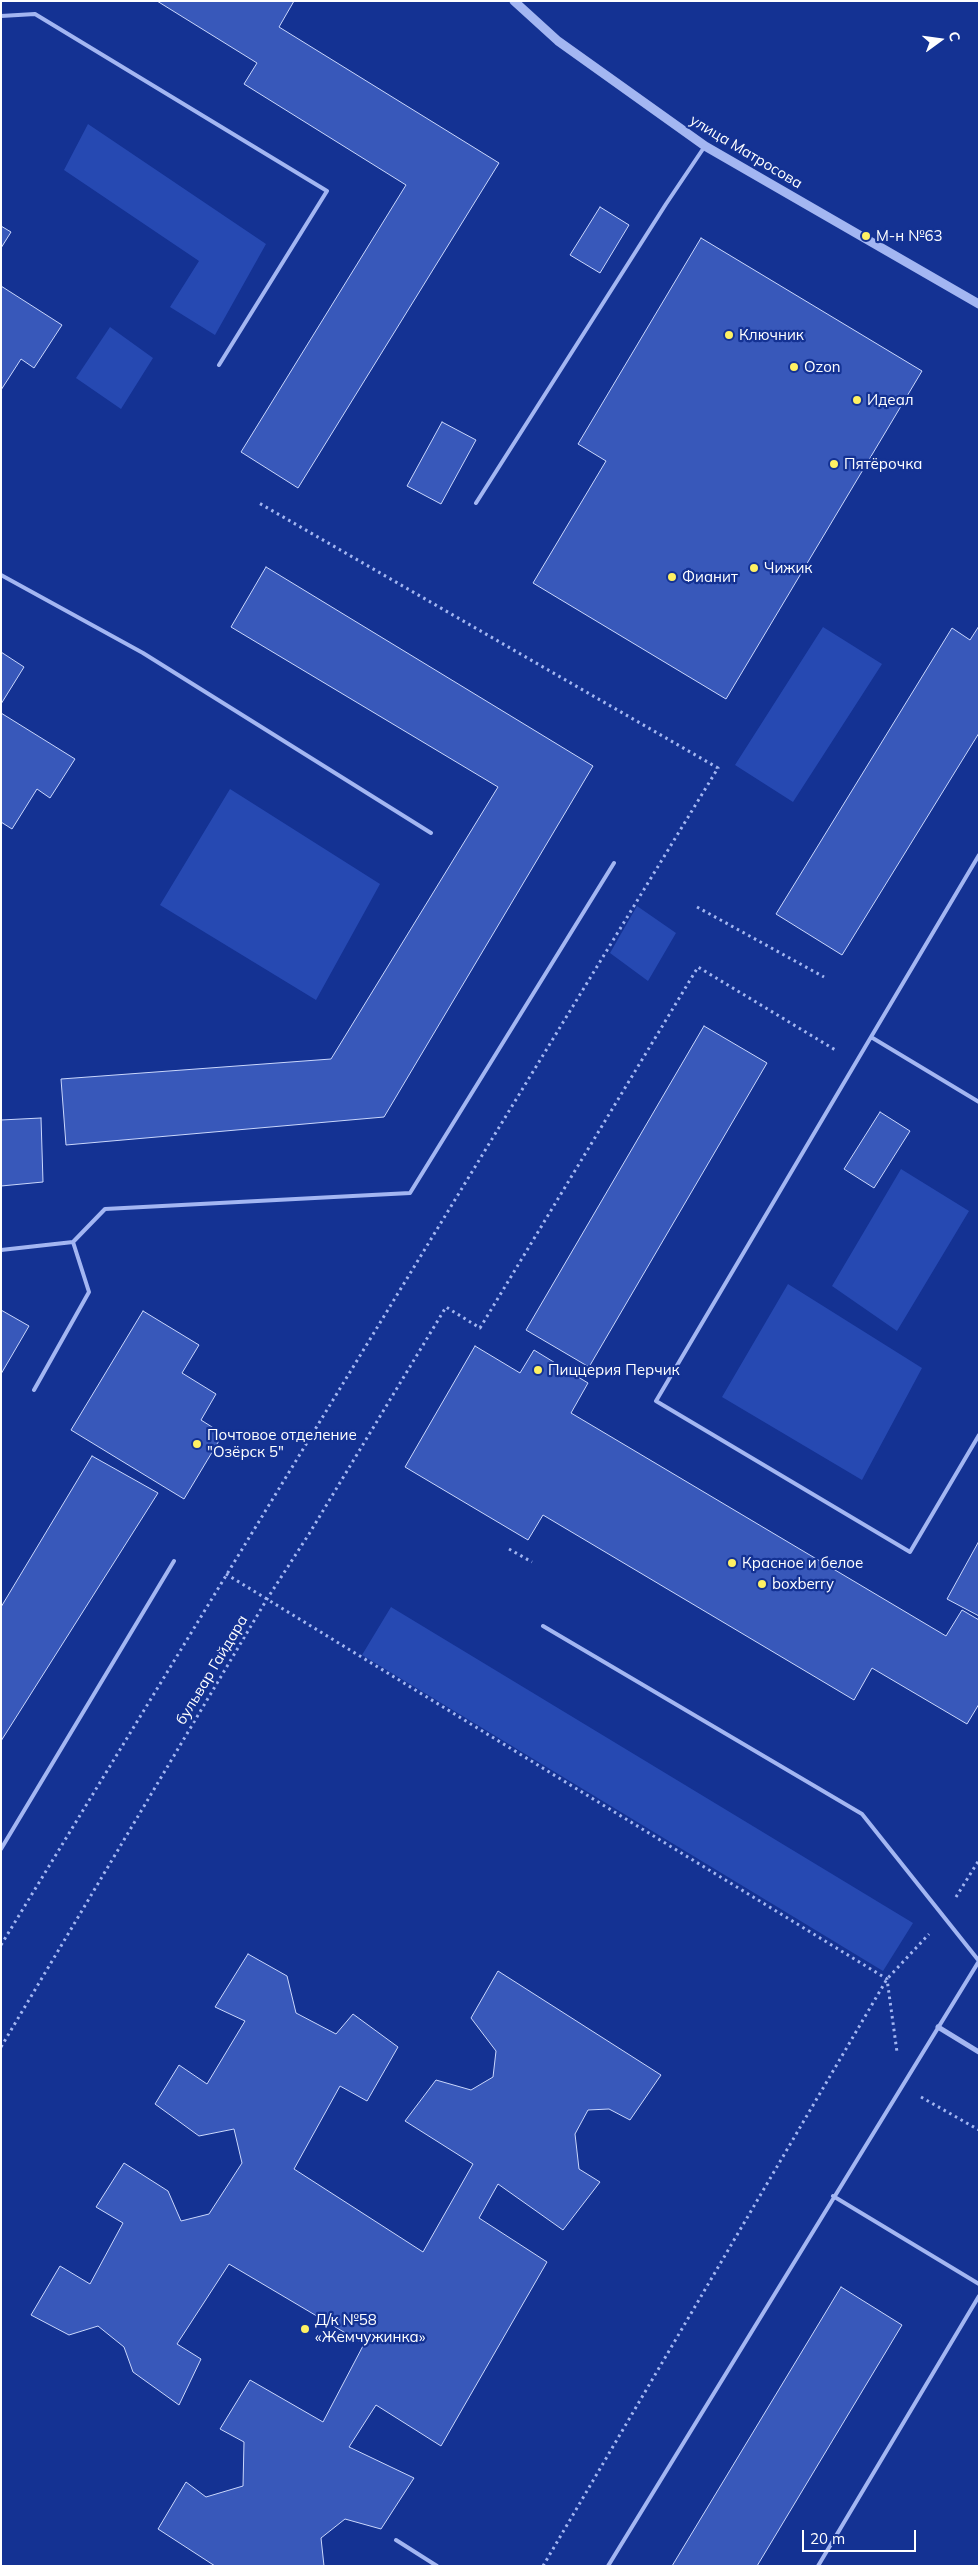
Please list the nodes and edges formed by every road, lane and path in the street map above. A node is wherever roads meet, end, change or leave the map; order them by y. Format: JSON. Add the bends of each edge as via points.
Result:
{"nodes":[{"id":1,"x":514,"y":1,"type":"edge"},
{"id":2,"x":1,"y":16,"type":"edge"},
{"id":3,"x":705,"y":146,"type":"junction"},
{"id":4,"x":979,"y":304,"type":"edge"},
{"id":5,"x":219,"y":365,"type":"dead end"},
{"id":6,"x":259,"y":503,"type":"dead end"},
{"id":7,"x":476,"y":504,"type":"dead end"},
{"id":8,"x":1,"y":575,"type":"edge"},
{"id":9,"x":431,"y":833,"type":"dead end"},
{"id":10,"x":979,"y":855,"type":"edge"},
{"id":11,"x":614,"y":863,"type":"dead end"},
{"id":12,"x":697,"y":907,"type":"dead end"},
{"id":13,"x":824,"y":977,"type":"dead end"},
{"id":14,"x":871,"y":1037,"type":"junction"},
{"id":15,"x":856,"y":1063,"type":"junction"},
{"id":16,"x":979,"y":1102,"type":"edge"},
{"id":17,"x":73,"y":1242,"type":"junction"},
{"id":18,"x":1,"y":1250,"type":"edge"},
{"id":19,"x":34,"y":1390,"type":"dead end"},
{"id":20,"x":979,"y":1435,"type":"edge"},
{"id":21,"x":509,"y":1549,"type":"dead end"},
{"id":22,"x":174,"y":1561,"type":"dead end"},
{"id":23,"x":532,"y":1562,"type":"dead end"},
{"id":24,"x":226,"y":1574,"type":"junction"},
{"id":25,"x":267,"y":1599,"type":"junction"},
{"id":26,"x":543,"y":1626,"type":"dead end"},
{"id":27,"x":1,"y":1849,"type":"edge"},
{"id":28,"x":979,"y":1860,"type":"edge"},
{"id":29,"x":943,"y":1918,"type":"junction"},
{"id":30,"x":1,"y":1945,"type":"edge"},
{"id":31,"x":979,"y":1961,"type":"edge"},
{"id":32,"x":887,"y":1979,"type":"junction"},
{"id":33,"x":938,"y":2027,"type":"junction"},
{"id":34,"x":1,"y":2047,"type":"edge"},
{"id":35,"x":979,"y":2052,"type":"edge"},
{"id":36,"x":901,"y":2085,"type":"junction"},
{"id":37,"x":979,"y":2130,"type":"edge"},
{"id":38,"x":833,"y":2196,"type":"junction"},
{"id":39,"x":979,"y":2284,"type":"edge"},
{"id":40,"x":979,"y":2296,"type":"edge"},
{"id":41,"x":396,"y":2540,"type":"dead end"},
{"id":42,"x":437,"y":2566,"type":"edge"},
{"id":43,"x":543,"y":2566,"type":"edge"},
{"id":44,"x":608,"y":2566,"type":"edge"},
{"id":45,"x":818,"y":2566,"type":"edge"}],
"edges":[{"from":1,"to":3,"type":"street","name":"улица Матросова","via":[[558,41]]},
{"from":2,"to":5,"type":"lane","via":[[35,14],[327,191]]},
{"from":3,"to":4,"type":"street","name":"улица Матросова"},
{"from":3,"to":7,"type":"lane"},
{"from":6,"to":24,"type":"path","via":[[718,768]]},
{"from":8,"to":9,"type":"lane","via":[[143,653]]},
{"from":10,"to":14,"type":"lane"},
{"from":11,"to":17,"type":"lane","via":[[410,1193],[105,1209]]},
{"from":12,"to":13,"type":"path"},
{"from":14,"to":15,"type":"lane"},
{"from":14,"to":16,"type":"lane"},
{"from":15,"to":20,"type":"lane","via":[[656,1401],[910,1552]]},
{"from":15,"to":25,"type":"path","name":"бульвар Гайдара","via":[[698,967],[480,1328],[446,1308]]},
{"from":17,"to":18,"type":"lane"},
{"from":17,"to":19,"type":"lane","via":[[90,1292]]},
{"from":21,"to":23,"type":"path"},
{"from":22,"to":27,"type":"lane"},
{"from":24,"to":25,"type":"path"},
{"from":24,"to":30,"type":"path"},
{"from":25,"to":32,"type":"path"},
{"from":25,"to":34,"type":"path","name":"бульвар Гайдара"},
{"from":26,"to":29,"type":"lane","via":[[862,1814]]},
{"from":28,"to":29,"type":"path"},
{"from":29,"to":31,"type":"lane"},
{"from":29,"to":32,"type":"path"},
{"from":31,"to":33,"type":"lane"},
{"from":32,"to":36,"type":"path"},
{"from":32,"to":43,"type":"path"},
{"from":33,"to":35,"type":"street"},
{"from":33,"to":36,"type":"lane"},
{"from":36,"to":37,"type":"path"},
{"from":36,"to":38,"type":"lane"},
{"from":38,"to":39,"type":"lane"},
{"from":38,"to":44,"type":"lane"},
{"from":40,"to":45,"type":"lane"},
{"from":41,"to":42,"type":"lane"}]}
